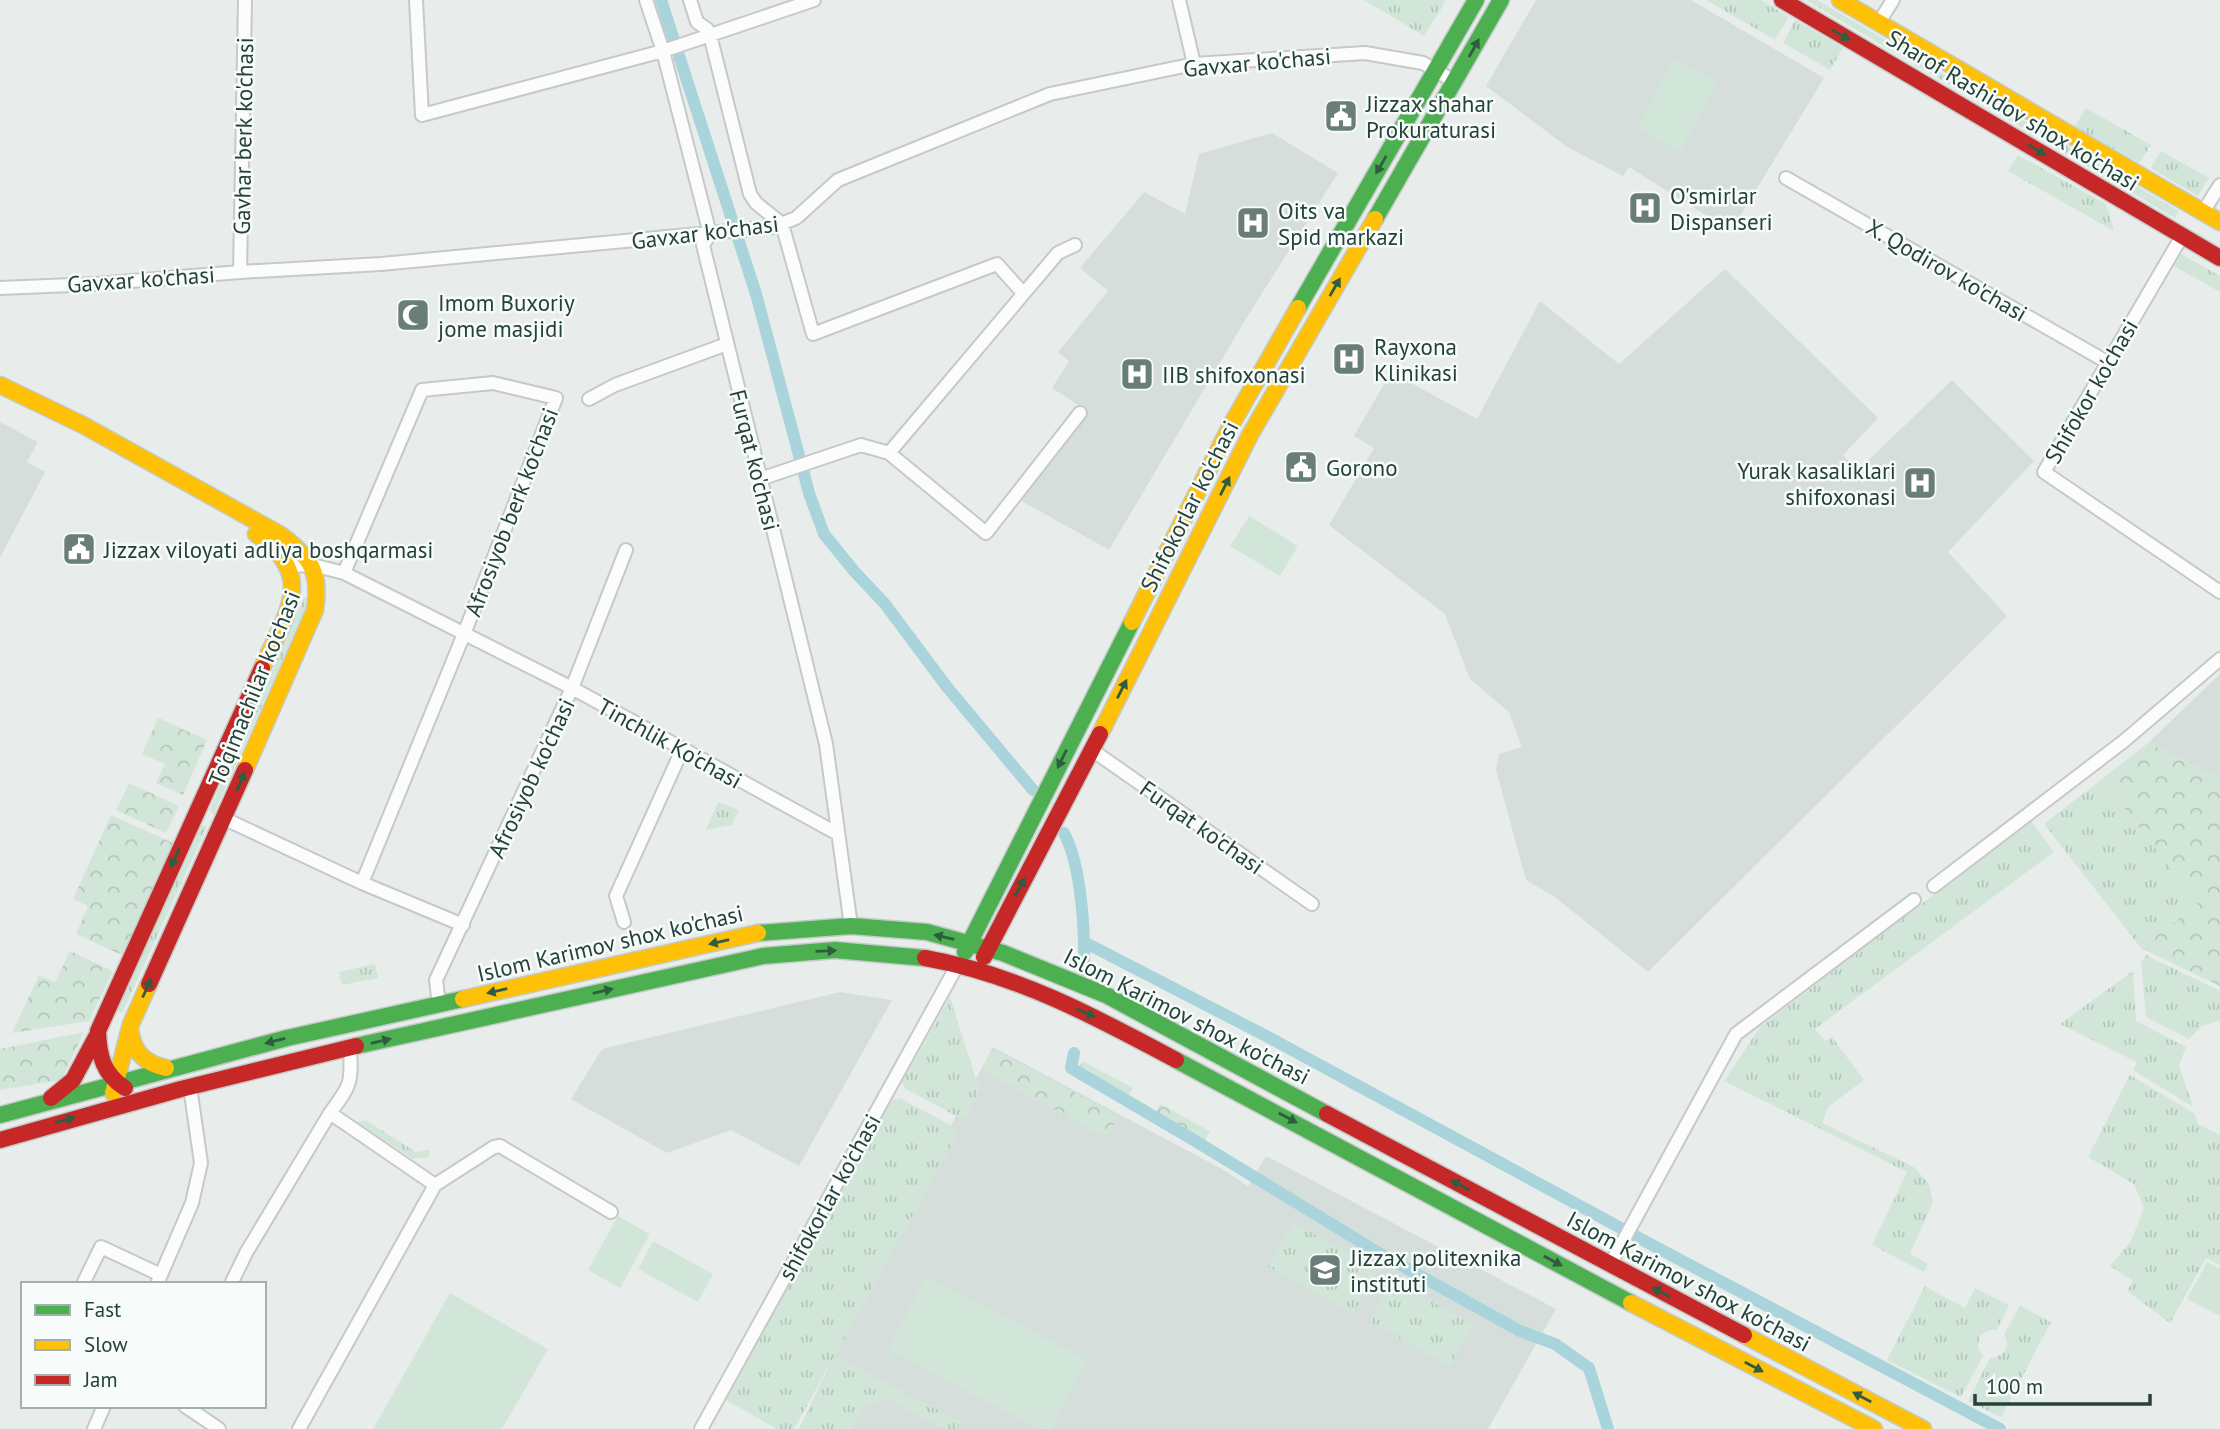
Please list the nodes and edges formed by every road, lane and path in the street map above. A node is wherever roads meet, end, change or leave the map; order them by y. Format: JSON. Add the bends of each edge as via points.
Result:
{"nodes":[{"id":1,"x":245,"y":0,"type":"edge"},
{"id":2,"x":416,"y":0,"type":"edge"},
{"id":3,"x":646,"y":0,"type":"edge"},
{"id":4,"x":690,"y":0,"type":"edge"},
{"id":5,"x":814,"y":0,"type":"edge"},
{"id":6,"x":1179,"y":0,"type":"edge"},
{"id":7,"x":1476,"y":0,"type":"edge"},
{"id":8,"x":1501,"y":0,"type":"edge"},
{"id":9,"x":1782,"y":0,"type":"edge"},
{"id":10,"x":1840,"y":0,"type":"edge"},
{"id":11,"x":1893,"y":0,"type":"edge"},
{"id":12,"x":1879,"y":22,"type":"junction"},
{"id":13,"x":710,"y":35,"type":"junction"},
{"id":14,"x":663,"y":51,"type":"junction"},
{"id":15,"x":1194,"y":64,"type":"junction"},
{"id":16,"x":1436,"y":71,"type":"junction"},
{"id":17,"x":1455,"y":82,"type":"junction"},
{"id":18,"x":1786,"y":178,"type":"dead end"},
{"id":19,"x":2220,"y":185,"type":"edge"},
{"id":20,"x":2203,"y":212,"type":"junction"},
{"id":21,"x":2220,"y":222,"type":"edge"},
{"id":22,"x":782,"y":224,"type":"junction"},
{"id":23,"x":710,"y":234,"type":"junction"},
{"id":24,"x":2182,"y":236,"type":"junction"},
{"id":25,"x":1076,"y":246,"type":"dead end"},
{"id":26,"x":2220,"y":258,"type":"edge"},
{"id":27,"x":240,"y":272,"type":"junction"},
{"id":28,"x":0,"y":288,"type":"edge"},
{"id":29,"x":1023,"y":293,"type":"junction"},
{"id":30,"x":727,"y":344,"type":"junction"},
{"id":31,"x":2107,"y":362,"type":"junction"},
{"id":32,"x":0,"y":385,"type":"edge"},
{"id":33,"x":0,"y":396,"type":"edge"},
{"id":34,"x":589,"y":399,"type":"dead end"},
{"id":35,"x":1080,"y":413,"type":"dead end"},
{"id":36,"x":889,"y":453,"type":"junction"},
{"id":37,"x":760,"y":479,"type":"junction"},
{"id":38,"x":626,"y":550,"type":"dead end"},
{"id":39,"x":313,"y":565,"type":"junction"},
{"id":40,"x":290,"y":566,"type":"junction"},
{"id":41,"x":344,"y":573,"type":"junction"},
{"id":42,"x":2220,"y":592,"type":"edge"},
{"id":43,"x":464,"y":634,"type":"junction"},
{"id":44,"x":2220,"y":659,"type":"edge"},
{"id":45,"x":572,"y":688,"type":"junction"},
{"id":46,"x":682,"y":750,"type":"junction"},
{"id":47,"x":1092,"y":750,"type":"junction"},
{"id":48,"x":199,"y":804,"type":"junction"},
{"id":49,"x":225,"y":817,"type":"junction"},
{"id":50,"x":838,"y":834,"type":"junction"},
{"id":51,"x":362,"y":883,"type":"junction"},
{"id":52,"x":1934,"y":886,"type":"dead end"},
{"id":53,"x":1914,"y":901,"type":"dead end"},
{"id":54,"x":1312,"y":904,"type":"dead end"},
{"id":55,"x":624,"y":922,"type":"dead end"},
{"id":56,"x":463,"y":925,"type":"junction"},
{"id":57,"x":850,"y":926,"type":"junction"},
{"id":58,"x":971,"y":943,"type":"junction"},
{"id":59,"x":988,"y":948,"type":"junction"},
{"id":60,"x":958,"y":964,"type":"junction"},
{"id":61,"x":978,"y":969,"type":"junction"},
{"id":62,"x":439,"y":1004,"type":"junction"},
{"id":63,"x":131,"y":1024,"type":"junction"},
{"id":64,"x":98,"y":1031,"type":"junction"},
{"id":65,"x":350,"y":1048,"type":"junction"},
{"id":66,"x":170,"y":1068,"type":"junction"},
{"id":67,"x":116,"y":1083,"type":"junction"},
{"id":68,"x":190,"y":1087,"type":"junction"},
{"id":69,"x":154,"y":1097,"type":"junction"},
{"id":70,"x":44,"y":1103,"type":"junction"},
{"id":71,"x":90,"y":1113,"type":"junction"},
{"id":72,"x":330,"y":1113,"type":"junction"},
{"id":73,"x":0,"y":1115,"type":"edge"},
{"id":74,"x":0,"y":1140,"type":"edge"},
{"id":75,"x":435,"y":1185,"type":"junction"},
{"id":76,"x":611,"y":1212,"type":"dead end"},
{"id":77,"x":1610,"y":1265,"type":"junction"},
{"id":78,"x":159,"y":1279,"type":"edge"},
{"id":79,"x":84,"y":1282,"type":"edge"},
{"id":80,"x":232,"y":1282,"type":"edge"},
{"id":81,"x":103,"y":1408,"type":"edge"},
{"id":82,"x":188,"y":1408,"type":"edge"},
{"id":83,"x":94,"y":1429,"type":"edge"},
{"id":84,"x":219,"y":1429,"type":"edge"},
{"id":85,"x":299,"y":1429,"type":"edge"},
{"id":86,"x":701,"y":1429,"type":"edge"},
{"id":87,"x":1874,"y":1429,"type":"edge"},
{"id":88,"x":1923,"y":1429,"type":"edge"}],
"edges":[{"from":1,"to":27,"type":"street","name":"Gavhar berk ko'chasi"},
{"from":2,"to":14,"type":"street","via":[[422,115]]},
{"from":3,"to":14,"type":"street","name":"Furqat ko'chasi"},
{"from":4,"to":13,"type":"street","via":[[697,22]]},
{"from":5,"to":13,"type":"street"},
{"from":6,"to":15,"type":"street"},
{"from":7,"to":16,"type":"main road","name":"Shifokorlar ko'chasi"},
{"from":17,"to":8,"type":"main road","name":"Shifokorlar ko'chasi","one_way":true},
{"from":9,"to":24,"type":"main road","name":"Sharof Rashidov shox ko'chasi","one_way":true},
{"from":10,"to":12,"type":"main road","name":"Sharof Rashidov shox ko'chasi"},
{"from":11,"to":12,"type":"street"},
{"from":12,"to":20,"type":"main road","name":"Sharof Rashidov shox ko'chasi"},
{"from":13,"to":14,"type":"street"},
{"from":13,"to":22,"type":"street","via":[[750,194]]},
{"from":14,"to":23,"type":"street","name":"Furqat ko'chasi"},
{"from":15,"to":16,"type":"street","name":"Gavxar ko'chasi","via":[[1365,53],[1423,63]]},
{"from":15,"to":22,"type":"street","name":"Gavxar ko'chasi","via":[[1050,94],[838,180],[796,218]]},
{"from":16,"to":17,"type":"street","name":"Gavxar ko'chasi"},
{"from":16,"to":58,"type":"main road","name":"Shifokorlar ko'chasi","one_way":true,"via":[[1230,427]]},
{"from":47,"to":17,"type":"main road","name":"Shifokorlar ko'chasi","one_way":true,"via":[[1250,435]]},
{"from":18,"to":31,"type":"street","name":"X. Qodirov ko'chasi"},
{"from":19,"to":20,"type":"street"},
{"from":20,"to":21,"type":"main road","name":"Sharof Rashidov shox ko'chasi"},
{"from":22,"to":23,"type":"street","name":"Gavxar ko'chasi"},
{"from":22,"to":29,"type":"street","via":[[813,334],[997,264]]},
{"from":23,"to":27,"type":"street","name":"Gavxar ko'chasi"},
{"from":23,"to":30,"type":"street","name":"Furqat ko'chasi","via":[[703,245]]},
{"from":24,"to":26,"type":"main road","name":"Sharof Rashidov shox ko'chasi"},
{"from":24,"to":31,"type":"street","name":"Shifokor ko'chasi"},
{"from":25,"to":29,"type":"street","via":[[1058,253]]},
{"from":27,"to":28,"type":"street","name":"Gavxar ko'chasi"},
{"from":29,"to":36,"type":"street"},
{"from":30,"to":34,"type":"street"},
{"from":30,"to":37,"type":"street","name":"Furqat ko'chasi"},
{"from":31,"to":42,"type":"street","name":"Shifokor ko'chasi","via":[[2044,472]]},
{"from":32,"to":39,"type":"main road","name":"To'qimachilar ko'chasi","via":[[83,425],[281,535]]},
{"from":33,"to":40,"type":"main road","name":"To'qimachilar ko'chasi","via":[[243,526],[272,544]]},
{"from":35,"to":36,"type":"street","via":[[986,533]]},
{"from":36,"to":37,"type":"street","via":[[861,445]]},
{"from":37,"to":50,"type":"street","name":"Furqat ko'chasi","via":[[825,744]]},
{"from":38,"to":45,"type":"street","name":"Afrosiyob ko'chasi"},
{"from":39,"to":40,"type":"street"},
{"from":39,"to":41,"type":"street"},
{"from":49,"to":39,"type":"main road","name":"To'qimachilar ko'chasi","one_way":true,"via":[[315,610],[319,591]]},
{"from":40,"to":48,"type":"main road","name":"To'qimachilar ko'chasi","via":[[290,606]]},
{"from":41,"to":43,"type":"street","name":"Afrosiyob berk ko'chasi"},
{"from":41,"to":43,"type":"street","name":"Afrosiyob berk ko'chasi","via":[[422,390],[493,383],[556,398]]},
{"from":43,"to":45,"type":"street","name":"Tinchlik Ko'chasi"},
{"from":43,"to":51,"type":"street","name":"Afrosiyob berk ko'chasi"},
{"from":44,"to":52,"type":"street","via":[[2124,741]]},
{"from":45,"to":46,"type":"street","name":"Tinchlik Ko'chasi"},
{"from":45,"to":56,"type":"street","name":"Afrosiyob ko'chasi"},
{"from":46,"to":50,"type":"street","name":"Tinchlik Ko'chasi"},
{"from":46,"to":55,"type":"street","via":[[617,896]]},
{"from":47,"to":54,"type":"street","name":"Furqat ko'chasi"},
{"from":59,"to":47,"type":"main road","name":"Shifokorlar ko'chasi","one_way":true},
{"from":48,"to":49,"type":"main road","via":[[205,818]]},
{"from":48,"to":64,"type":"main road","name":"To'qimachilar ko'chasi","one_way":true},
{"from":49,"to":51,"type":"street"},
{"from":63,"to":49,"type":"main road","name":"To'qimachilar ko'chasi","one_way":true},
{"from":50,"to":57,"type":"street","name":"Furqat ko'chasi"},
{"from":51,"to":56,"type":"street"},
{"from":53,"to":77,"type":"street","via":[[1736,1034]]},
{"from":56,"to":62,"type":"street","name":"Afrosiyob ko'chasi","via":[[436,980]]},
{"from":58,"to":57,"type":"main road","name":"Islom Karimov shox ko'chasi","one_way":true,"via":[[927,932]]},
{"from":57,"to":62,"type":"main road","name":"Islom Karimov shox ko'chasi","one_way":true,"via":[[766,931]]},
{"from":58,"to":59,"type":"main road","name":"Islom Karimov shox ko'chasi"},
{"from":58,"to":60,"type":"main road","name":"Shifokorlar ko'chasi"},
{"from":59,"to":61,"type":"main road","name":"Shifokorlar ko'chasi"},
{"from":77,"to":59,"type":"main road","name":"Islom Karimov shox ko'chasi","one_way":true,"via":[[1106,995]]},
{"from":60,"to":61,"type":"main road","name":"Islom Karimov shox ko'chasi"},
{"from":65,"to":60,"type":"main road","name":"Islom Karimov shox ko'chasi","one_way":true,"via":[[787,953],[851,950]]},
{"from":60,"to":86,"type":"street","name":"shifokorlar ko'chasi"},
{"from":61,"to":87,"type":"main road","name":"Islom Karimov shox ko'chasi","one_way":true,"via":[[1105,1022]]},
{"from":62,"to":66,"type":"main road","name":"Islom Karimov shox ko'chasi","one_way":true},
{"from":63,"to":66,"type":"main road","via":[[131,1041],[142,1060]]},
{"from":63,"to":67,"type":"main road","name":"To'qimachilar ko'chasi"},
{"from":64,"to":67,"type":"main road","name":"To'qimachilar ko'chasi","via":[[101,1067]]},
{"from":64,"to":70,"type":"main road","via":[[73,1080]]},
{"from":65,"to":68,"type":"main road","name":"Islom Karimov shox ko'chasi"},
{"from":65,"to":72,"type":"street","via":[[351,1079]]},
{"from":66,"to":67,"type":"main road","name":"Islom Karimov shox ko'chasi"},
{"from":67,"to":69,"type":"main road"},
{"from":67,"to":70,"type":"main road","name":"Islom Karimov shox ko'chasi"},
{"from":67,"to":71,"type":"main road","name":"To'qimachilar ko'chasi","via":[[107,1103]]},
{"from":68,"to":69,"type":"main road","name":"Islom Karimov shox ko'chasi"},
{"from":68,"to":78,"type":"street","via":[[201,1163],[192,1203]]},
{"from":69,"to":71,"type":"main road","name":"Islom Karimov shox ko'chasi"},
{"from":70,"to":73,"type":"main road","name":"Islom Karimov shox ko'chasi"},
{"from":74,"to":71,"type":"main road","name":"Islom Karimov shox ko'chasi","one_way":true},
{"from":72,"to":75,"type":"street"},
{"from":72,"to":80,"type":"street"},
{"from":75,"to":76,"type":"street","via":[[500,1146]]},
{"from":75,"to":85,"type":"street"},
{"from":88,"to":77,"type":"main road","name":"Islom Karimov shox ko'chasi","one_way":true},
{"from":78,"to":79,"type":"street","via":[[101,1247]]},
{"from":81,"to":83,"type":"street"},
{"from":82,"to":84,"type":"street"}]}
